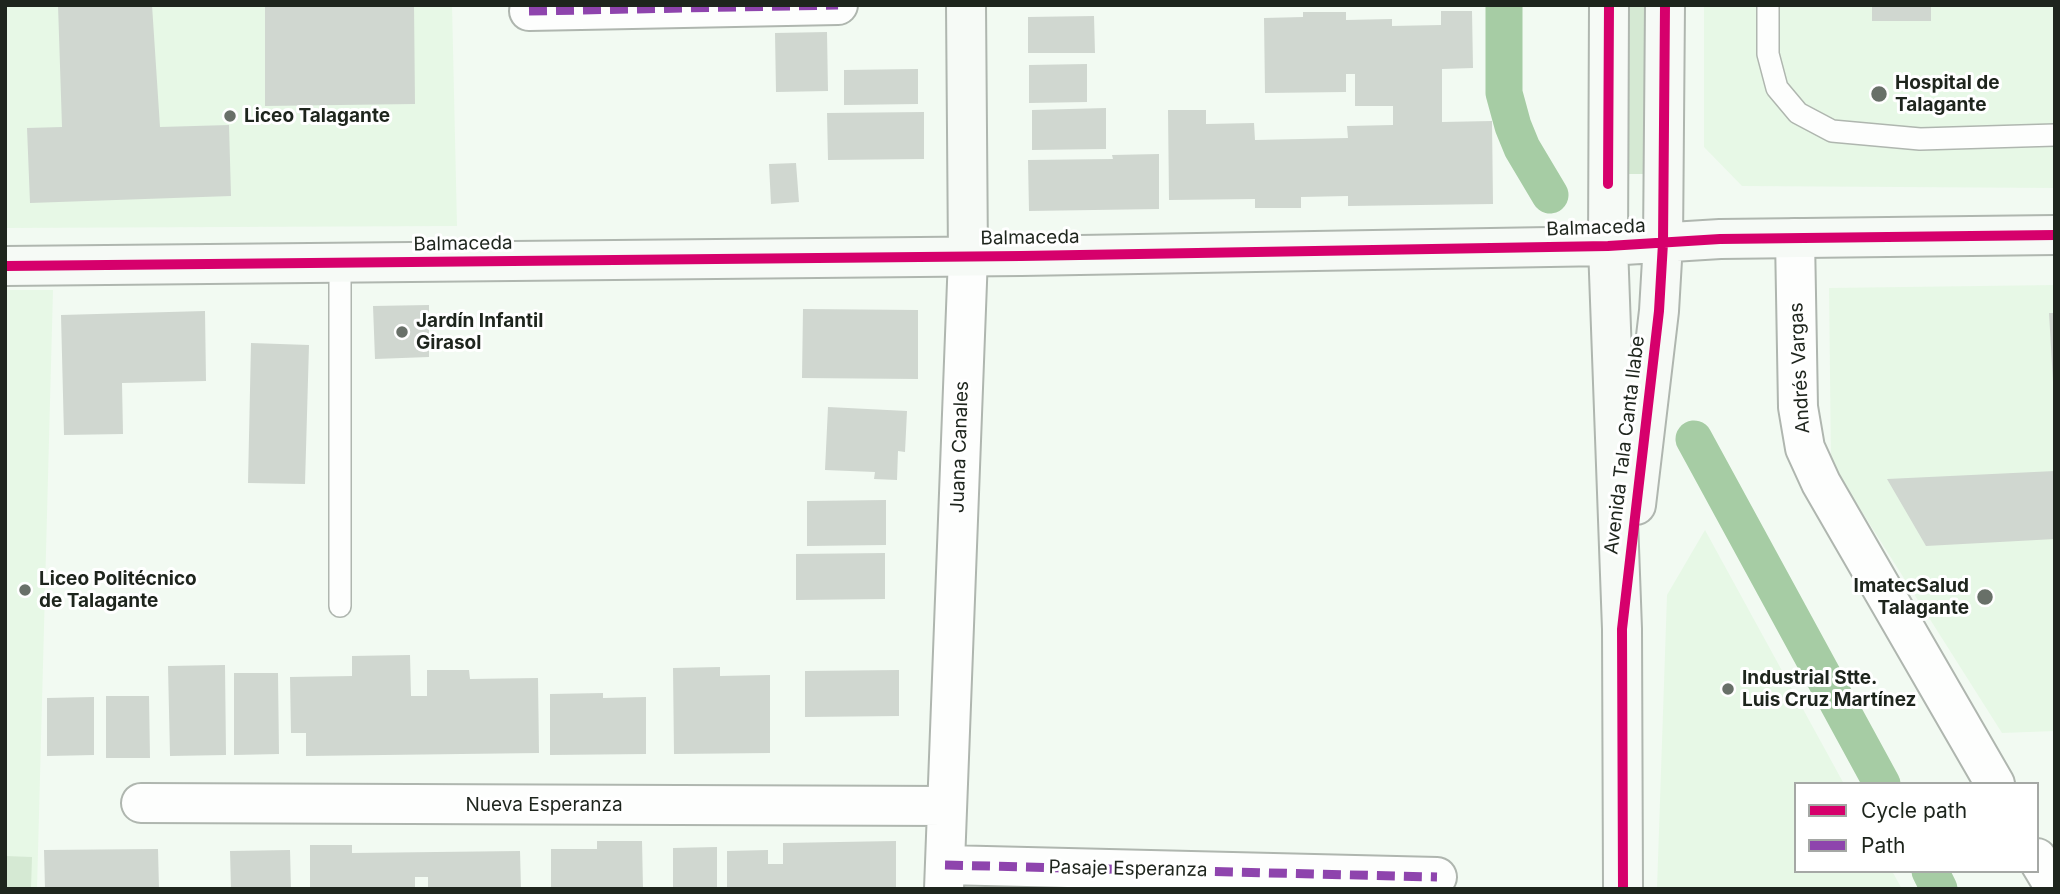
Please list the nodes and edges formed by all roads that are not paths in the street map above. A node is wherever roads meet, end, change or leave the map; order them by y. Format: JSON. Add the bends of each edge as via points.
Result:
{"nodes":[{"id":1,"x":838,"y":5,"type":"edge"},
{"id":2,"x":966,"y":5,"type":"edge"},
{"id":3,"x":1609,"y":5,"type":"edge"},
{"id":4,"x":1665,"y":5,"type":"edge"},
{"id":5,"x":1768,"y":5,"type":"edge"},
{"id":6,"x":529,"y":11,"type":"dead end"},
{"id":7,"x":2055,"y":135,"type":"edge"},
{"id":8,"x":2055,"y":235,"type":"edge"},
{"id":9,"x":1795,"y":238,"type":"junction"},
{"id":10,"x":1663,"y":243,"type":"junction"},
{"id":11,"x":1608,"y":246,"type":"junction"},
{"id":12,"x":968,"y":256,"type":"junction"},
{"id":13,"x":340,"y":262,"type":"junction"},
{"id":14,"x":5,"y":266,"type":"edge"},
{"id":15,"x":340,"y":606,"type":"dead end"},
{"id":16,"x":1622,"y":629,"type":"junction"},
{"id":17,"x":1994,"y":782,"type":"edge"},
{"id":18,"x":141,"y":803,"type":"dead end"},
{"id":19,"x":947,"y":806,"type":"junction"},
{"id":20,"x":2039,"y":861,"type":"edge"},
{"id":21,"x":944,"y":877,"type":"edge"},
{"id":22,"x":1437,"y":877,"type":"dead end"},
{"id":23,"x":2055,"y":888,"type":"edge"},
{"id":24,"x":1623,"y":889,"type":"edge"}],
"edges":[{"from":1,"to":6,"type":"street"},
{"from":2,"to":12,"type":"street","name":"Juana Canales"},
{"from":3,"to":11,"type":"street","name":"Avenida Tala Canta Ilabe"},
{"from":4,"to":10,"type":"street","name":"Avenida Tala Canta Ilabe"},
{"from":5,"to":7,"type":"lane","via":[[1768,54],[1777,88],[1798,113],[1832,131],[1920,139]]},
{"from":8,"to":9,"type":"street","name":"Balmaceda"},
{"from":9,"to":10,"type":"street","name":"Balmaceda"},
{"from":9,"to":17,"type":"street","name":"Andrés Vargas","via":[[1798,407],[1805,448]]},
{"from":10,"to":11,"type":"street","name":"Balmaceda"},
{"from":10,"to":16,"type":"street","name":"Avenida Tala Canta Ilabe"},
{"from":11,"to":12,"type":"street","name":"Balmaceda"},
{"from":11,"to":16,"type":"street","name":"Avenida Tala Canta Ilabe"},
{"from":12,"to":13,"type":"street","name":"Balmaceda"},
{"from":12,"to":19,"type":"street","name":"Juana Canales"},
{"from":13,"to":14,"type":"street","name":"Balmaceda"},
{"from":13,"to":15,"type":"lane"},
{"from":16,"to":24,"type":"street","name":"Avenida Tala Canta Ilabe"},
{"from":18,"to":19,"type":"street","name":"Nueva Esperanza"},
{"from":19,"to":21,"type":"street","name":"Juana Canales"},
{"from":20,"to":23,"type":"street"},
{"from":21,"to":22,"type":"street","name":"Pasaje Esperanza"}]}
